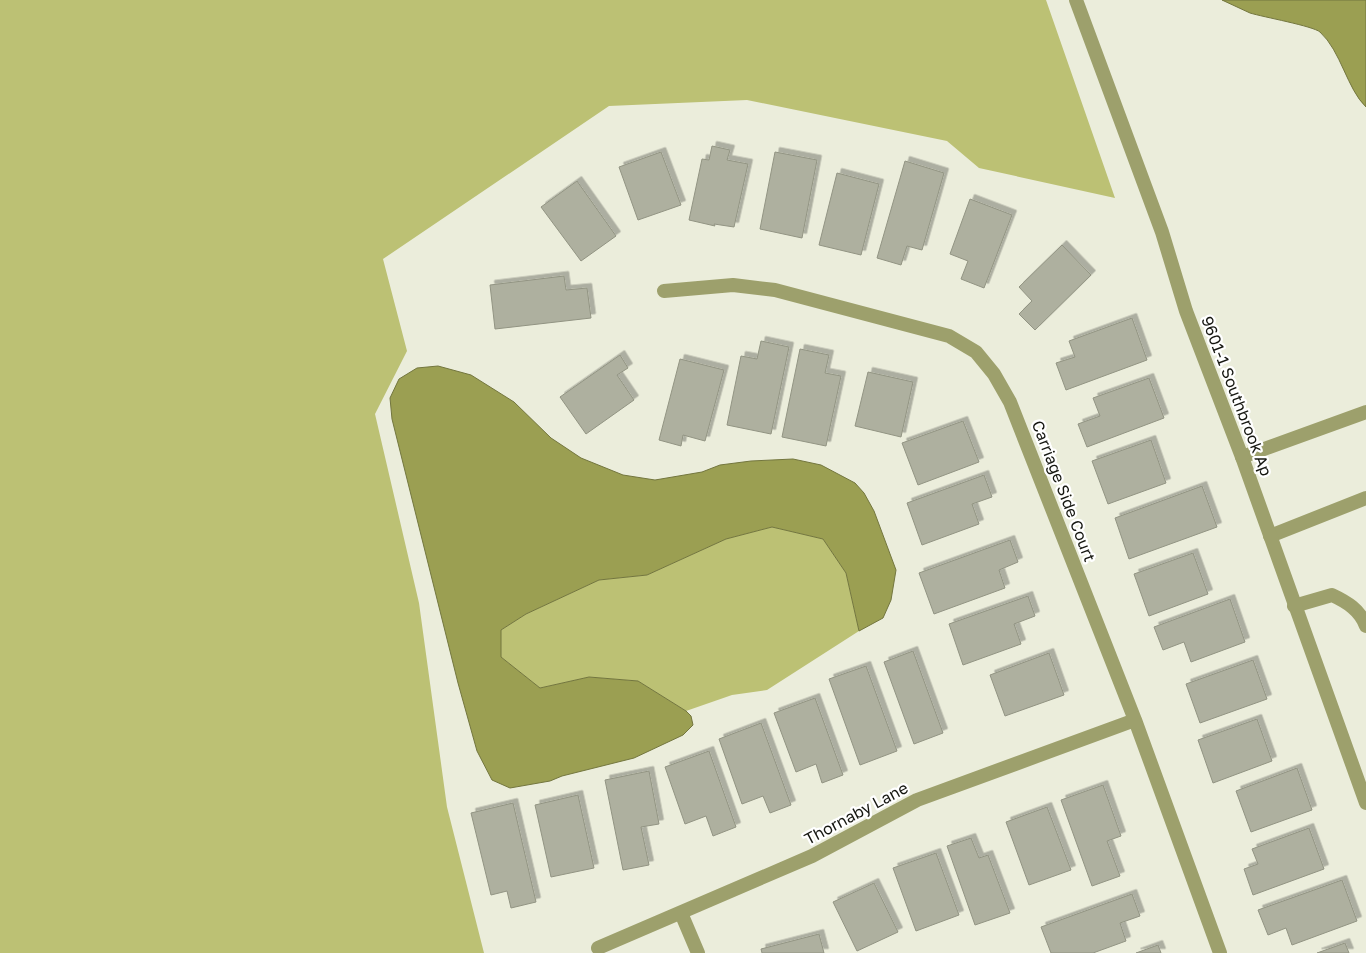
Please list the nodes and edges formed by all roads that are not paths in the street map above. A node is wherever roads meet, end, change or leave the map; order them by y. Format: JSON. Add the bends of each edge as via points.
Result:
{"nodes":[{"id":1,"x":1076,"y":0,"type":"edge"},
{"id":2,"x":664,"y":291,"type":"dead end"},
{"id":3,"x":1366,"y":412,"type":"edge"},
{"id":4,"x":1242,"y":457,"type":"junction"},
{"id":5,"x":1366,"y":498,"type":"edge"},
{"id":6,"x":1270,"y":536,"type":"junction"},
{"id":7,"x":1294,"y":606,"type":"junction"},
{"id":8,"x":1366,"y":626,"type":"edge"},
{"id":9,"x":1135,"y":720,"type":"junction"},
{"id":10,"x":1366,"y":803,"type":"edge"},
{"id":11,"x":681,"y":913,"type":"junction"},
{"id":12,"x":598,"y":948,"type":"dead end"},
{"id":13,"x":698,"y":953,"type":"edge"},
{"id":14,"x":1220,"y":953,"type":"edge"}],
"edges":[{"from":1,"to":4,"type":"street","name":"9601-1 Southbrook Ap","via":[[1162,232],[1186,311]]},
{"from":2,"to":9,"type":"street","name":"Carriage Side Court","via":[[733,285],[775,290],[949,336],[976,352],[994,374],[1010,402]]},
{"from":3,"to":4,"type":"street"},
{"from":4,"to":6,"type":"street","name":"9601-1 Southbrook Ap"},
{"from":5,"to":6,"type":"street"},
{"from":6,"to":7,"type":"street","name":"9601-1 Southbrook Ap"},
{"from":7,"to":8,"type":"street","via":[[1332,595],[1350,603]]},
{"from":7,"to":10,"type":"street","name":"9601-1 Southbrook Ap"},
{"from":9,"to":11,"type":"street","name":"Thornaby Lane","via":[[917,800],[812,856]]},
{"from":9,"to":14,"type":"street","name":"Carriage Side Court"},
{"from":11,"to":12,"type":"street","name":"Thornaby Lane"},
{"from":11,"to":13,"type":"street"}]}
